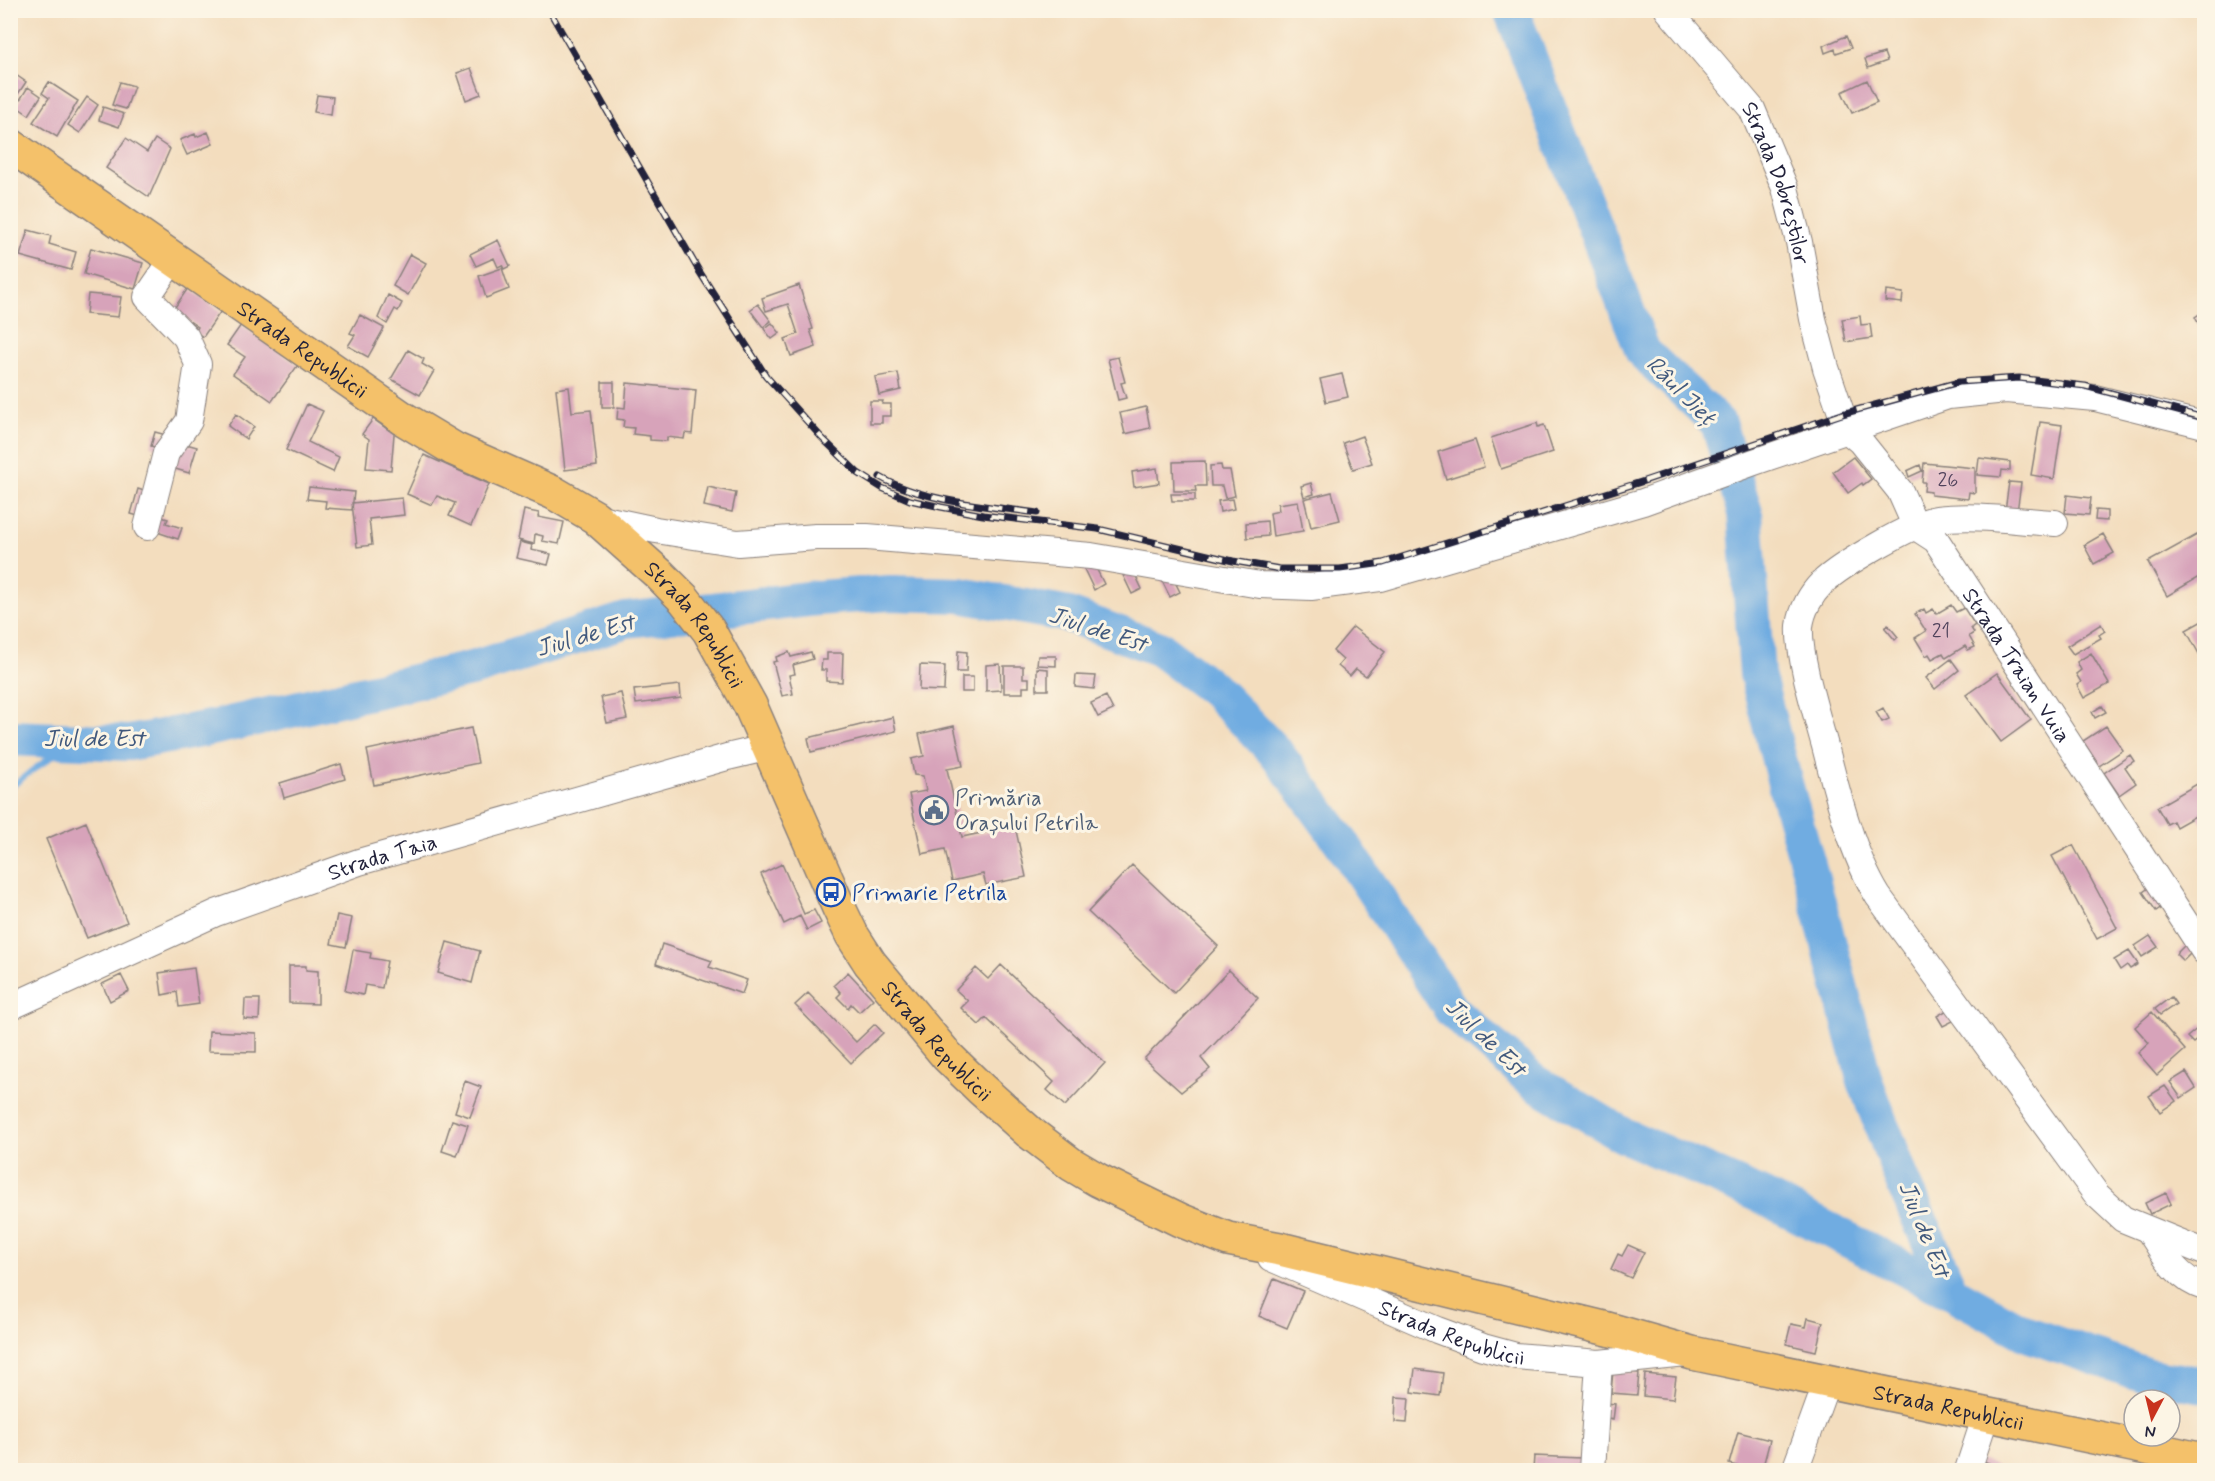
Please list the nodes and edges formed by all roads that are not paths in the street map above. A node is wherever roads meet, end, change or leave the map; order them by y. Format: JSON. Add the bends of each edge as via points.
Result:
{"nodes":[{"id":1,"x":1668,"y":10,"type":"edge"},
{"id":2,"x":10,"y":145,"type":"edge"},
{"id":3,"x":173,"y":259,"type":"junction"},
{"id":4,"x":1832,"y":385,"type":"joint"},
{"id":5,"x":2205,"y":425,"type":"edge"},
{"id":6,"x":1847,"y":430,"type":"junction"},
{"id":7,"x":595,"y":517,"type":"junction"},
{"id":8,"x":2055,"y":523,"type":"dead end"},
{"id":9,"x":147,"y":527,"type":"dead end"},
{"id":10,"x":1917,"y":527,"type":"junction"},
{"id":11,"x":770,"y":747,"type":"junction"},
{"id":12,"x":2205,"y":951,"type":"edge"},
{"id":13,"x":10,"y":1007,"type":"edge"},
{"id":14,"x":2150,"y":1232,"type":"junction"},
{"id":15,"x":1227,"y":1239,"type":"junction"},
{"id":16,"x":2205,"y":1252,"type":"edge"},
{"id":17,"x":2205,"y":1287,"type":"edge"},
{"id":18,"x":1692,"y":1353,"type":"junction"},
{"id":19,"x":1599,"y":1363,"type":"junction"},
{"id":20,"x":1827,"y":1382,"type":"junction"},
{"id":21,"x":1986,"y":1415,"type":"junction"},
{"id":22,"x":2205,"y":1460,"type":"edge"},
{"id":23,"x":1592,"y":1470,"type":"edge"},
{"id":24,"x":1795,"y":1470,"type":"edge"},
{"id":25,"x":1968,"y":1470,"type":"edge"}],
"edges":[{"from":1,"to":4,"type":"street","name":"Strada Dobreștilor","via":[[1752,109],[1769,146],[1799,242],[1813,319]]},
{"from":2,"to":3,"type":"main road","name":"Strada Republicii"},
{"from":3,"to":7,"type":"main road","name":"Strada Republicii","via":[[404,419],[454,449],[554,493]]},
{"from":3,"to":9,"type":"street","via":[[147,297],[186,337],[198,364],[189,421],[166,453]]},
{"from":4,"to":6,"type":"street","name":"Strada Traian Vuia"},
{"from":5,"to":6,"type":"street","via":[[2094,398],[2006,390],[1948,396]]},
{"from":6,"to":7,"type":"street","via":[[1643,502],[1380,578],[1311,586],[1260,585],[1090,556],[867,537],[738,543]]},
{"from":6,"to":10,"type":"street","name":"Strada Traian Vuia","via":[[1899,491]]},
{"from":7,"to":11,"type":"main road","name":"Strada Republicii","via":[[684,599],[709,631]]},
{"from":8,"to":10,"type":"street","via":[[1967,518],[1935,519]]},
{"from":10,"to":12,"type":"street","name":"Strada Traian Vuia","via":[[1936,540]]},
{"from":10,"to":14,"type":"street","via":[[1884,542],[1823,581],[1805,610],[1800,627],[1805,667],[1836,788],[1864,872],[1878,896],[2088,1184],[2115,1213]]},
{"from":11,"to":13,"type":"street","name":"Strada Taia","via":[[360,862],[216,913]]},
{"from":11,"to":15,"type":"main road","name":"Strada Republicii","via":[[852,935],[870,963],[947,1056],[1029,1132],[1071,1164],[1180,1220]]},
{"from":14,"to":16,"type":"street"},
{"from":14,"to":17,"type":"street","via":[[2180,1274]]},
{"from":15,"to":18,"type":"main road","name":"Strada Republicii"},
{"from":15,"to":19,"type":"street","name":"Strada Republicii","via":[[1483,1347],[1516,1356]]},
{"from":18,"to":19,"type":"street","name":"Strada Republicii"},
{"from":18,"to":20,"type":"main road","name":"Strada Republicii"},
{"from":19,"to":23,"type":"street"},
{"from":20,"to":21,"type":"main road","name":"Strada Republicii"},
{"from":20,"to":24,"type":"street"},
{"from":21,"to":22,"type":"main road","name":"Strada Republicii"},
{"from":21,"to":25,"type":"street"}]}
